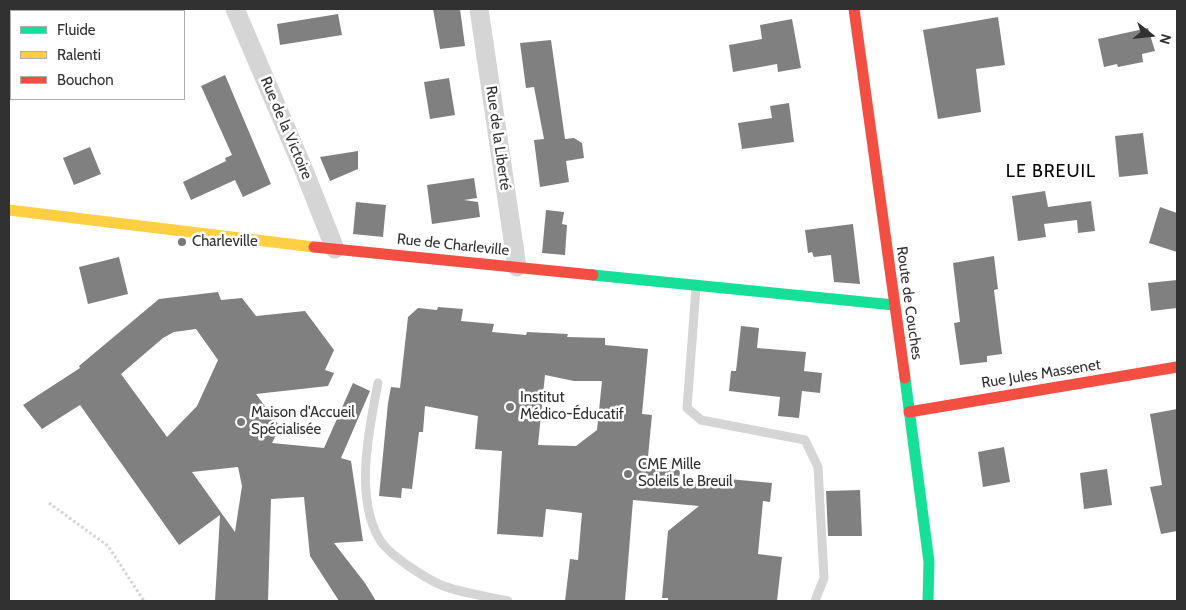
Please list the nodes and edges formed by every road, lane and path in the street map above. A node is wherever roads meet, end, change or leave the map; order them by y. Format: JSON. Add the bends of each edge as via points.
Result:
{"nodes":[{"id":1,"x":235,"y":9,"type":"edge"},
{"id":2,"x":479,"y":9,"type":"edge"},
{"id":3,"x":854,"y":9,"type":"edge"},
{"id":4,"x":9,"y":210,"type":"edge"},
{"id":5,"x":335,"y":249,"type":"junction"},
{"id":6,"x":517,"y":267,"type":"junction"},
{"id":7,"x":696,"y":285,"type":"junction"},
{"id":8,"x":894,"y":305,"type":"junction"},
{"id":9,"x":1177,"y":367,"type":"edge"},
{"id":10,"x":378,"y":383,"type":"dead end"},
{"id":11,"x":909,"y":412,"type":"junction"},
{"id":12,"x":49,"y":503,"type":"dead end"},
{"id":13,"x":144,"y":601,"type":"edge"},
{"id":14,"x":508,"y":601,"type":"edge"},
{"id":15,"x":815,"y":601,"type":"edge"},
{"id":16,"x":928,"y":601,"type":"edge"}],
"edges":[{"from":1,"to":5,"type":"street","name":"Rue de la Victoire"},
{"from":2,"to":6,"type":"street","name":"Rue de la Liberté"},
{"from":3,"to":8,"type":"street","name":"Route de Couches"},
{"from":4,"to":5,"type":"street","name":"Rue de Charleville"},
{"from":5,"to":6,"type":"street","name":"Rue de Charleville"},
{"from":6,"to":7,"type":"street","name":"Rue de Charleville"},
{"from":7,"to":8,"type":"street","name":"Rue de Charleville"},
{"from":7,"to":15,"type":"lane","via":[[687,408],[701,420],[805,440],[818,466],[824,578]]},
{"from":8,"to":11,"type":"street","name":"Route de Couches"},
{"from":9,"to":11,"type":"street","name":"Rue Jules Massenet"},
{"from":10,"to":14,"type":"lane","via":[[370,424],[366,474],[367,506],[380,541],[414,570],[442,585]]},
{"from":11,"to":16,"type":"street","name":"Route de Couches","via":[[929,562]]},
{"from":12,"to":13,"type":"path","via":[[108,546]]}]}
